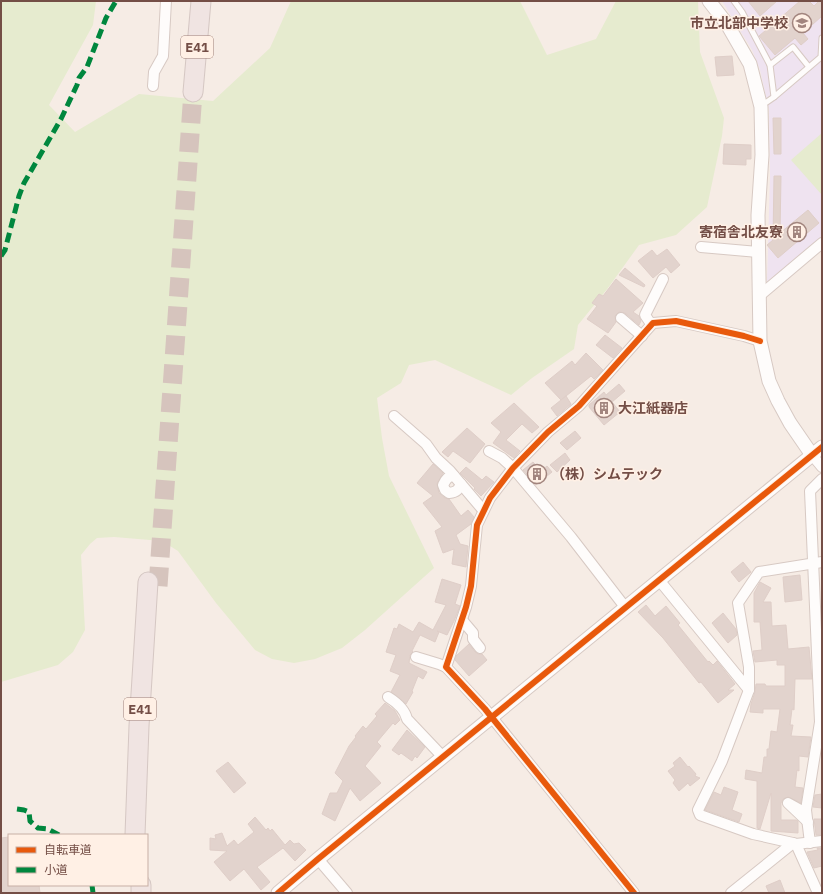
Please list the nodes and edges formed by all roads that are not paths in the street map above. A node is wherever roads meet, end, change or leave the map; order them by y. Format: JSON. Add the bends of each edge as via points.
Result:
{"nodes":[{"id":1,"x":166,"y":1,"type":"edge"},
{"id":2,"x":193,"y":1,"type":"edge"},
{"id":3,"x":201,"y":1,"type":"edge"},
{"id":4,"x":709,"y":1,"type":"edge"},
{"id":5,"x":734,"y":1,"type":"edge"},
{"id":6,"x":822,"y":38,"type":"edge"},
{"id":7,"x":770,"y":65,"type":"junction"},
{"id":8,"x":809,"y":67,"type":"junction"},
{"id":9,"x":154,"y":86,"type":"dead end"},
{"id":10,"x":774,"y":97,"type":"junction"},
{"id":11,"x":761,"y":107,"type":"junction"},
{"id":12,"x":822,"y":243,"type":"edge"},
{"id":13,"x":701,"y":247,"type":"dead end"},
{"id":14,"x":758,"y":252,"type":"junction"},
{"id":15,"x":664,"y":279,"type":"dead end"},
{"id":16,"x":758,"y":297,"type":"junction"},
{"id":17,"x":621,"y":318,"type":"dead end"},
{"id":18,"x":652,"y":324,"type":"junction"},
{"id":19,"x":642,"y":336,"type":"junction"},
{"id":20,"x":760,"y":342,"type":"junction"},
{"id":21,"x":394,"y":416,"type":"dead end"},
{"id":22,"x":490,"y":451,"type":"dead end"},
{"id":23,"x":817,"y":451,"type":"edge"},
{"id":24,"x":822,"y":467,"type":"edge"},
{"id":25,"x":513,"y":468,"type":"junction"},
{"id":26,"x":454,"y":476,"type":"junction"},
{"id":27,"x":822,"y":479,"type":"edge"},
{"id":28,"x":461,"y":484,"type":"junction"},
{"id":29,"x":484,"y":510,"type":"junction"},
{"id":30,"x":817,"y":562,"type":"edge"},
{"id":31,"x":659,"y":580,"type":"junction"},
{"id":32,"x":625,"y":607,"type":"junction"},
{"id":33,"x":462,"y":620,"type":"junction"},
{"id":34,"x":480,"y":648,"type":"dead end"},
{"id":35,"x":416,"y":657,"type":"dead end"},
{"id":36,"x":446,"y":667,"type":"junction"},
{"id":37,"x":820,"y":680,"type":"edge"},
{"id":38,"x":749,"y":690,"type":"junction"},
{"id":39,"x":388,"y":697,"type":"dead end"},
{"id":40,"x":492,"y":718,"type":"junction"},
{"id":41,"x":443,"y":757,"type":"junction"},
{"id":42,"x":135,"y":834,"type":"edge"},
{"id":43,"x":144,"y":834,"type":"edge"},
{"id":44,"x":822,"y":841,"type":"edge"},
{"id":45,"x":810,"y":843,"type":"junction"},
{"id":46,"x":794,"y":844,"type":"junction"},
{"id":47,"x":318,"y":859,"type":"junction"},
{"id":48,"x":278,"y":893,"type":"edge"},
{"id":49,"x":347,"y":893,"type":"edge"},
{"id":50,"x":634,"y":893,"type":"edge"},
{"id":51,"x":731,"y":893,"type":"edge"},
{"id":52,"x":818,"y":893,"type":"edge"}],
"edges":[{"from":1,"to":9,"type":"street","via":[[163,56],[154,72]]},
{"from":2,"to":3,"type":"highway","number":"E41","via":[[189,92]]},
{"from":4,"to":11,"type":"street","via":[[727,24],[750,64]]},
{"from":5,"to":7,"type":"lane"},
{"from":6,"to":8,"type":"lane","via":[[821,58]]},
{"from":7,"to":8,"type":"lane","via":[[793,47]]},
{"from":7,"to":10,"type":"lane"},
{"from":8,"to":10,"type":"lane"},
{"from":10,"to":11,"type":"lane"},
{"from":11,"to":14,"type":"street"},
{"from":12,"to":16,"type":"street"},
{"from":13,"to":14,"type":"street"},
{"from":14,"to":16,"type":"street"},
{"from":15,"to":18,"type":"street","via":[[645,315]]},
{"from":16,"to":20,"type":"street"},
{"from":17,"to":19,"type":"street"},
{"from":18,"to":19,"type":"street"},
{"from":18,"to":20,"type":"street","via":[[676,321]]},
{"from":19,"to":25,"type":"street","via":[[579,406],[548,432]]},
{"from":20,"to":23,"type":"street","via":[[778,401],[790,423]]},
{"from":21,"to":26,"type":"street","via":[[426,444]]},
{"from":22,"to":25,"type":"street"},
{"from":23,"to":24,"type":"street"},
{"from":23,"to":31,"type":"street"},
{"from":25,"to":29,"type":"street"},
{"from":25,"to":32,"type":"street"},
{"from":26,"to":28,"type":"street"},
{"from":26,"to":28,"type":"street","via":[[446,479],[443,485],[445,490],[454,493]]},
{"from":27,"to":30,"type":"street","via":[[810,491]]},
{"from":28,"to":29,"type":"street"},
{"from":29,"to":33,"type":"street","via":[[477,525],[471,586]]},
{"from":30,"to":37,"type":"street"},
{"from":30,"to":38,"type":"street","via":[[759,572],[738,603]]},
{"from":31,"to":32,"type":"street"},
{"from":31,"to":38,"type":"street"},
{"from":32,"to":40,"type":"street"},
{"from":33,"to":34,"type":"street","via":[[473,633],[473,639]]},
{"from":33,"to":36,"type":"street"},
{"from":35,"to":36,"type":"street"},
{"from":36,"to":40,"type":"street"},
{"from":37,"to":45,"type":"street","via":[[820,722],[806,810]]},
{"from":38,"to":46,"type":"street","via":[[722,761],[698,810],[700,815],[753,834]]},
{"from":39,"to":41,"type":"street","via":[[400,707],[407,719]]},
{"from":40,"to":41,"type":"street"},
{"from":40,"to":50,"type":"street"},
{"from":41,"to":47,"type":"street"},
{"from":42,"to":43,"type":"highway","number":"E41","via":[[140,719],[153,584]]},
{"from":44,"to":45,"type":"street"},
{"from":45,"to":46,"type":"street"},
{"from":46,"to":51,"type":"street"},
{"from":46,"to":52,"type":"street"},
{"from":47,"to":48,"type":"street"},
{"from":47,"to":49,"type":"street"}]}
